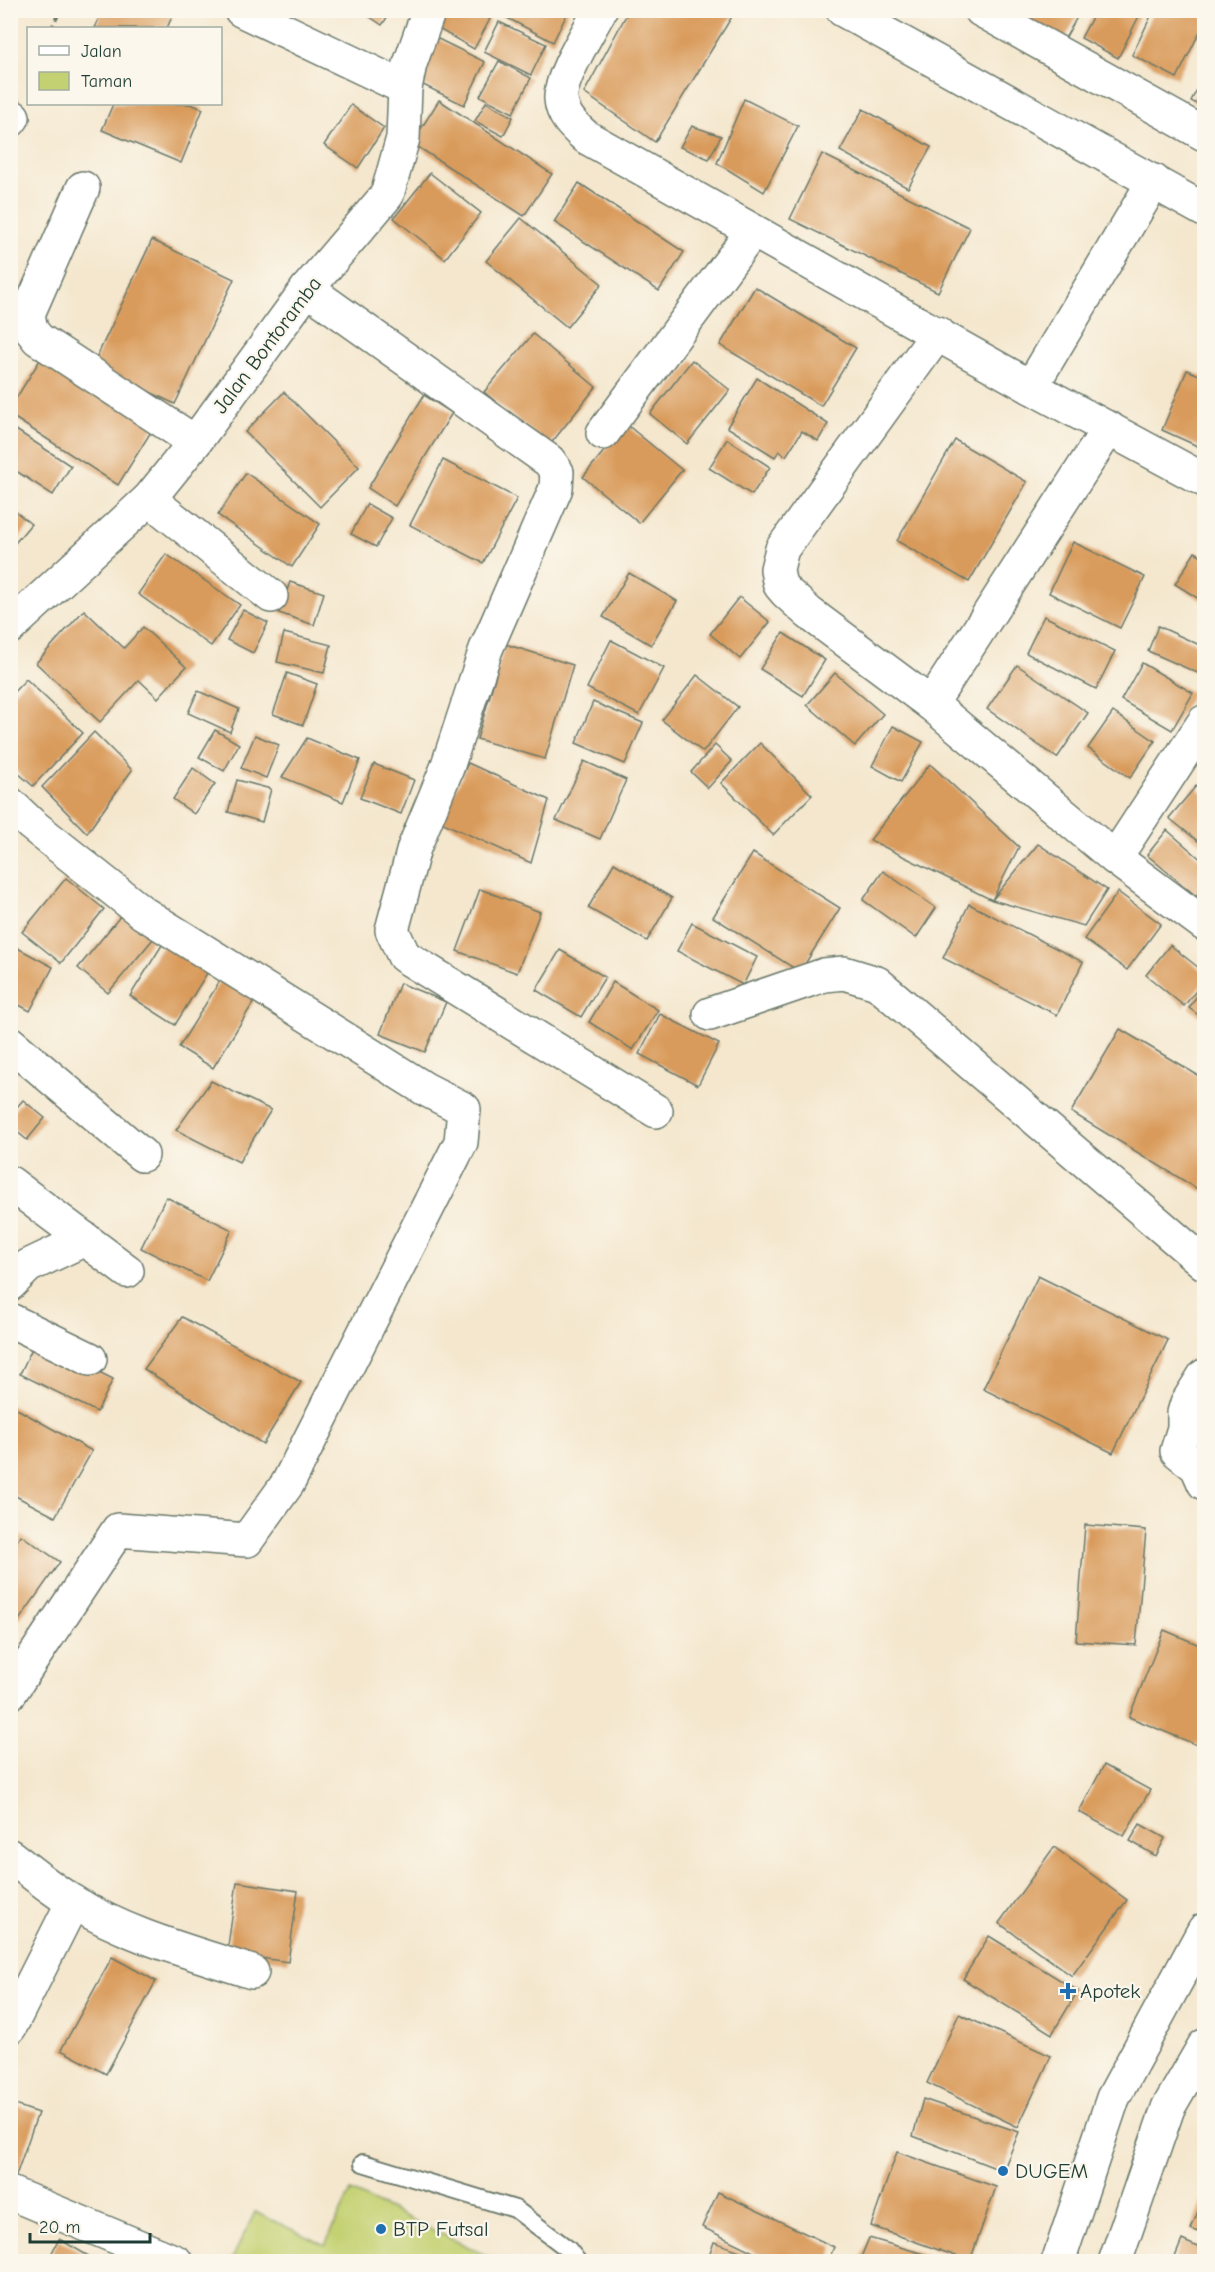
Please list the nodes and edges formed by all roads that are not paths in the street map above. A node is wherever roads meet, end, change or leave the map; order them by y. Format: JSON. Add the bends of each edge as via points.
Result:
{"nodes":[{"id":1,"x":242,"y":10,"type":"edge"},
{"id":2,"x":429,"y":10,"type":"edge"},
{"id":3,"x":600,"y":10,"type":"edge"},
{"id":4,"x":843,"y":10,"type":"edge"},
{"id":5,"x":981,"y":10,"type":"edge"},
{"id":6,"x":405,"y":88,"type":"junction"},
{"id":7,"x":1204,"y":134,"type":"edge"},
{"id":8,"x":1154,"y":181,"type":"junction"},
{"id":9,"x":83,"y":188,"type":"dead end"},
{"id":10,"x":1204,"y":210,"type":"edge"},
{"id":11,"x":752,"y":231,"type":"junction"},
{"id":12,"x":306,"y":289,"type":"junction"},
{"id":13,"x":938,"y":333,"type":"junction"},
{"id":14,"x":1031,"y":387,"type":"junction"},
{"id":15,"x":1109,"y":428,"type":"junction"},
{"id":16,"x":603,"y":433,"type":"dead end"},
{"id":17,"x":195,"y":442,"type":"junction"},
{"id":18,"x":1204,"y":480,"type":"edge"},
{"id":19,"x":149,"y":499,"type":"junction"},
{"id":20,"x":271,"y":596,"type":"dead end"},
{"id":21,"x":10,"y":627,"type":"edge"},
{"id":22,"x":931,"y":704,"type":"junction"},
{"id":23,"x":1204,"y":722,"type":"edge"},
{"id":24,"x":10,"y":804,"type":"edge"},
{"id":25,"x":1116,"y":858,"type":"junction"},
{"id":26,"x":1204,"y":924,"type":"edge"},
{"id":27,"x":710,"y":1014,"type":"dead end"},
{"id":28,"x":10,"y":1043,"type":"edge"},
{"id":29,"x":656,"y":1112,"type":"dead end"},
{"id":30,"x":142,"y":1155,"type":"dead end"},
{"id":31,"x":10,"y":1183,"type":"edge"},
{"id":32,"x":85,"y":1239,"type":"junction"},
{"id":33,"x":1204,"y":1263,"type":"edge"},
{"id":34,"x":127,"y":1271,"type":"dead end"},
{"id":35,"x":10,"y":1284,"type":"edge"},
{"id":36,"x":10,"y":1320,"type":"edge"},
{"id":37,"x":90,"y":1359,"type":"dead end"},
{"id":38,"x":1204,"y":1377,"type":"edge"},
{"id":39,"x":1204,"y":1483,"type":"edge"},
{"id":40,"x":10,"y":1693,"type":"edge"},
{"id":41,"x":10,"y":1856,"type":"edge"},
{"id":42,"x":73,"y":1902,"type":"junction"},
{"id":43,"x":1204,"y":1930,"type":"edge"},
{"id":44,"x":252,"y":1972,"type":"dead end"},
{"id":45,"x":10,"y":2027,"type":"edge"},
{"id":46,"x":1204,"y":2046,"type":"edge"},
{"id":47,"x":363,"y":2163,"type":"dead end"},
{"id":48,"x":10,"y":2193,"type":"edge"},
{"id":49,"x":176,"y":2262,"type":"edge"},
{"id":50,"x":578,"y":2262,"type":"edge"},
{"id":51,"x":1058,"y":2262,"type":"edge"},
{"id":52,"x":1115,"y":2262,"type":"edge"}],
"edges":[{"from":1,"to":6,"type":"street"},
{"from":2,"to":6,"type":"street","name":"Jalan Bontoramba"},
{"from":3,"to":11,"type":"street","via":[[565,77],[561,98],[567,117],[586,137]]},
{"from":4,"to":8,"type":"street"},
{"from":5,"to":7,"type":"street"},
{"from":6,"to":12,"type":"street","name":"Jalan Bontoramba","via":[[403,138],[387,195]]},
{"from":8,"to":10,"type":"street"},
{"from":8,"to":14,"type":"street"},
{"from":9,"to":17,"type":"street","via":[[28,314],[31,330],[38,339]]},
{"from":11,"to":13,"type":"street"},
{"from":11,"to":16,"type":"street"},
{"from":12,"to":17,"type":"street","name":"Jalan Bontoramba"},
{"from":12,"to":29,"type":"street","via":[[549,461],[558,478],[486,649],[447,768],[414,848],[392,930],[404,956]]},
{"from":13,"to":14,"type":"street"},
{"from":13,"to":22,"type":"street","via":[[782,549],[777,569],[780,585],[809,613]]},
{"from":14,"to":15,"type":"street"},
{"from":15,"to":18,"type":"street"},
{"from":15,"to":22,"type":"street"},
{"from":17,"to":19,"type":"street","name":"Jalan Bontoramba"},
{"from":19,"to":20,"type":"street"},
{"from":19,"to":21,"type":"street","name":"Jalan Bontoramba"},
{"from":22,"to":25,"type":"street"},
{"from":23,"to":25,"type":"street"},
{"from":24,"to":40,"type":"street","via":[[143,913],[425,1089],[464,1109],[461,1142],[288,1483],[247,1539],[118,1530]]},
{"from":25,"to":26,"type":"street"},
{"from":27,"to":33,"type":"street","via":[[824,975],[844,973],[877,983]]},
{"from":28,"to":30,"type":"street"},
{"from":31,"to":32,"type":"street"},
{"from":32,"to":34,"type":"street"},
{"from":32,"to":35,"type":"street","via":[[28,1266]]},
{"from":36,"to":37,"type":"street"},
{"from":38,"to":39,"type":"street","via":[[1187,1403],[1177,1451],[1197,1467]]},
{"from":41,"to":42,"type":"street"},
{"from":42,"to":44,"type":"street","via":[[154,1940]]},
{"from":42,"to":45,"type":"street"},
{"from":43,"to":51,"type":"street","via":[[1113,2098]]},
{"from":46,"to":52,"type":"street","via":[[1168,2108]]},
{"from":47,"to":50,"type":"lane","via":[[515,2209],[568,2249]]},
{"from":48,"to":49,"type":"street"}]}
